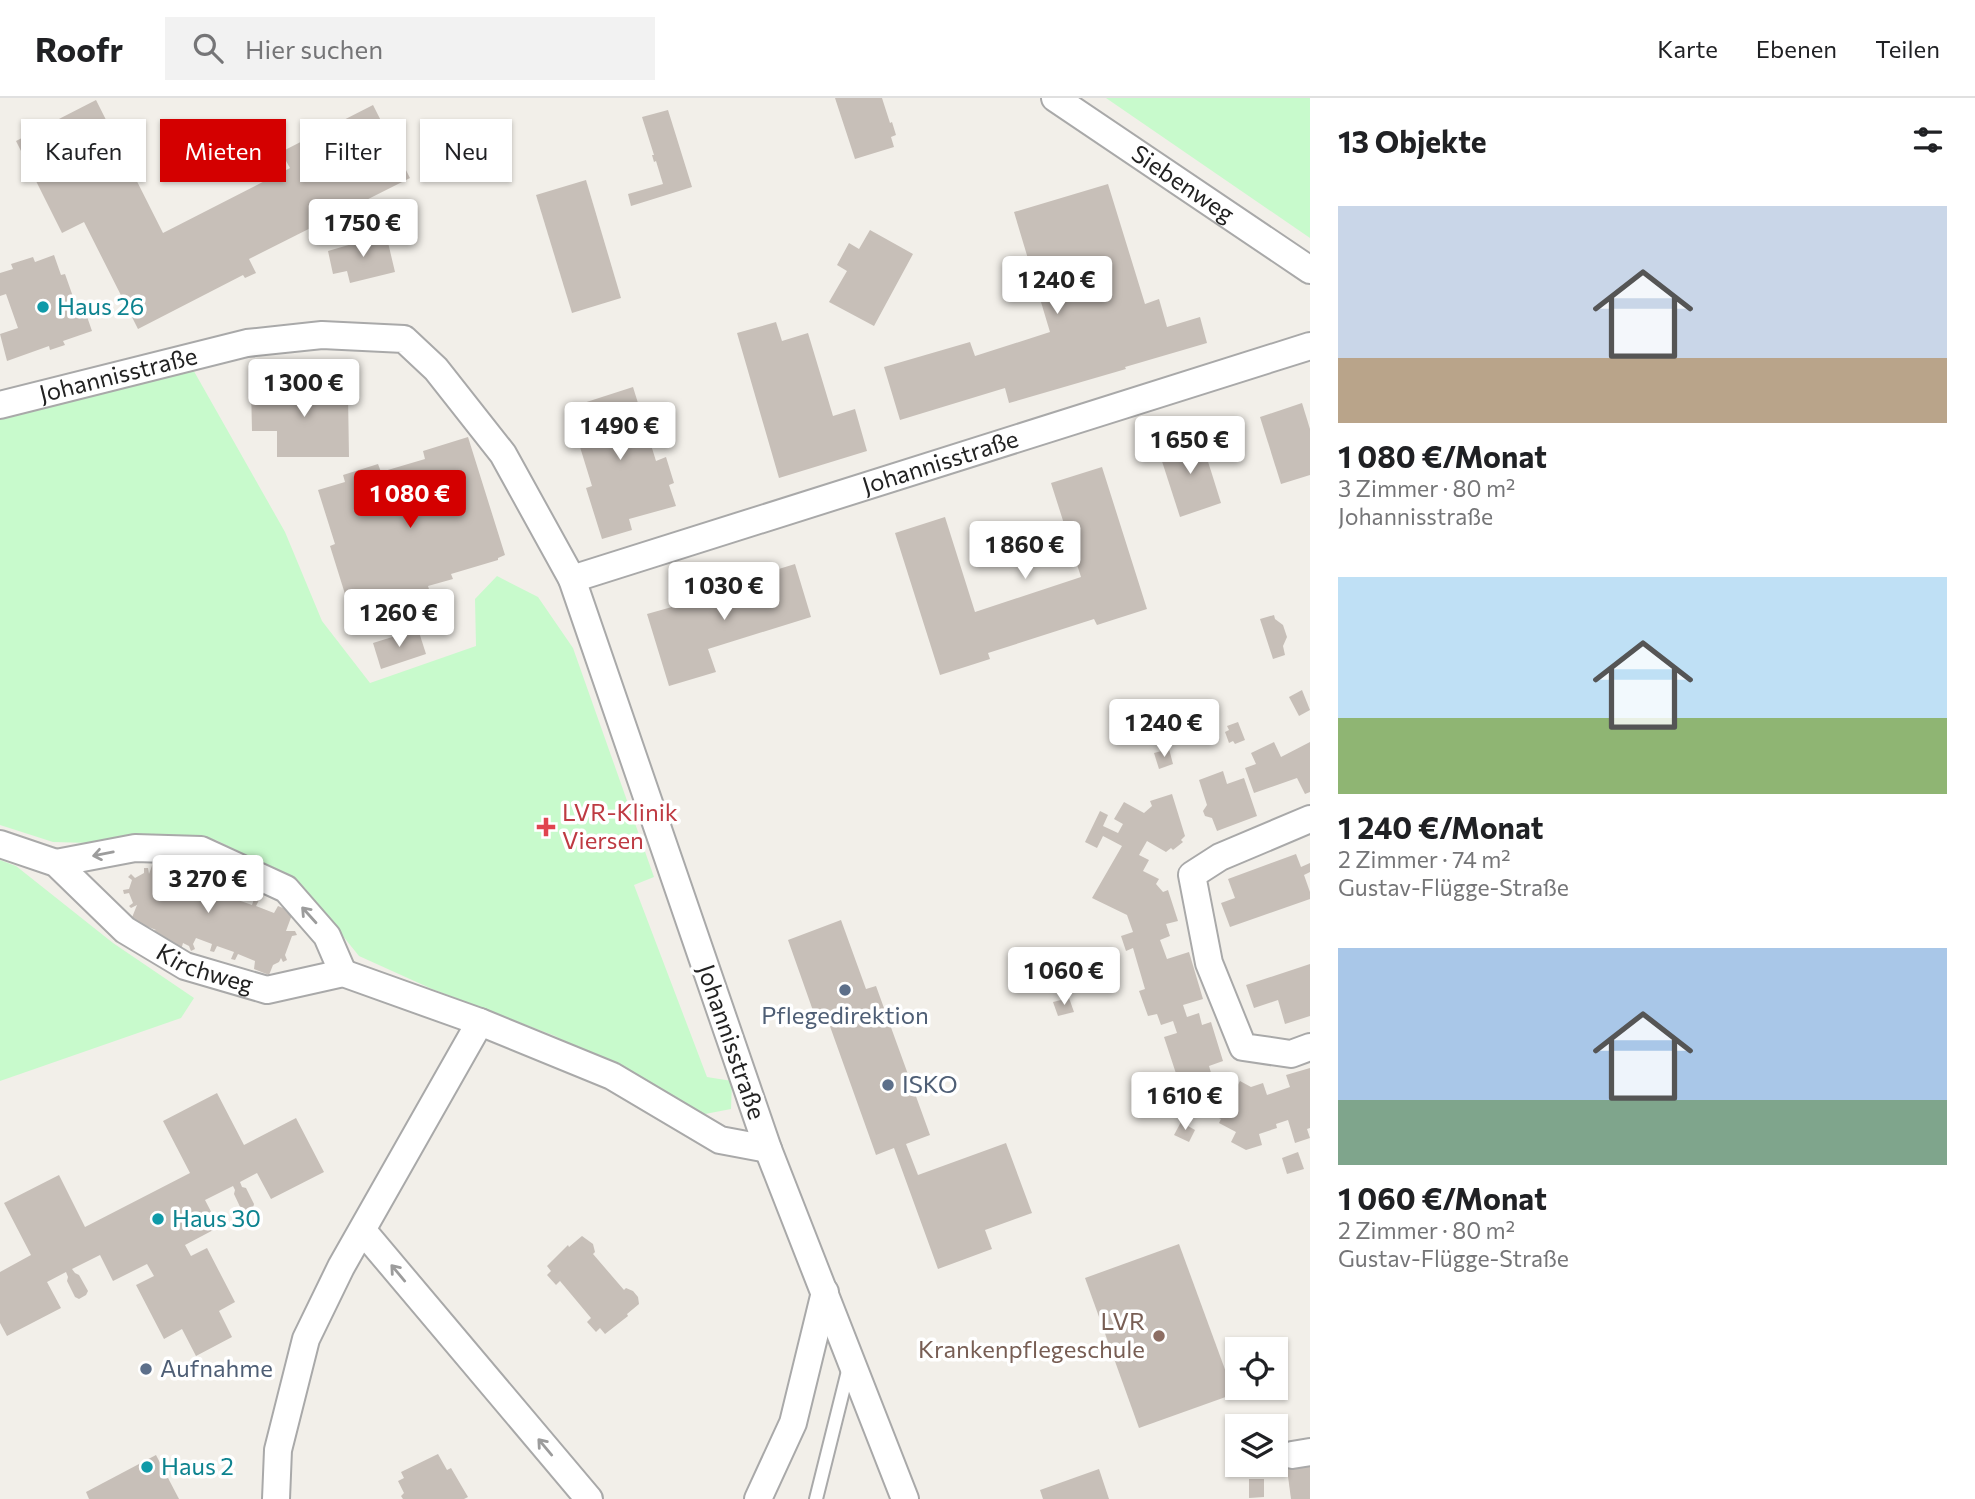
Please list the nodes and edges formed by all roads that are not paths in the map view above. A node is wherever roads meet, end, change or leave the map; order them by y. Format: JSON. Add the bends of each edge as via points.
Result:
{"nodes":[{"id":1,"x":1055,"y":98,"type":"edge"},
{"id":2,"x":1310,"y":270,"type":"edge"},
{"id":3,"x":1310,"y":346,"type":"edge"},
{"id":4,"x":0,"y":405,"type":"edge"},
{"id":5,"x":572,"y":579,"type":"junction"},
{"id":6,"x":1310,"y":819,"type":"edge"},
{"id":7,"x":0,"y":844,"type":"edge"},
{"id":8,"x":56,"y":863,"type":"junction"},
{"id":9,"x":343,"y":974,"type":"junction"},
{"id":10,"x":480,"y":1022,"type":"junction"},
{"id":11,"x":1310,"y":1047,"type":"edge"},
{"id":12,"x":768,"y":1149,"type":"junction"},
{"id":13,"x":363,"y":1231,"type":"junction"},
{"id":14,"x":825,"y":1292,"type":"junction"},
{"id":15,"x":850,"y":1360,"type":"junction"},
{"id":16,"x":276,"y":1499,"type":"edge"},
{"id":17,"x":589,"y":1499,"type":"edge"},
{"id":18,"x":758,"y":1499,"type":"edge"},
{"id":19,"x":816,"y":1499,"type":"edge"},
{"id":20,"x":905,"y":1499,"type":"edge"}],
"edges":[{"from":1,"to":2,"type":"street","name":"Siebenweg"},
{"from":3,"to":5,"type":"street","name":"Johannisstraße"},
{"from":4,"to":5,"type":"street","name":"Johannisstraße","via":[[247,343],[322,335],[404,339],[436,369],[503,454]]},
{"from":5,"to":12,"type":"street","name":"Johannisstraße"},
{"from":6,"to":11,"type":"street","via":[[1220,857],[1192,875],[1209,963],[1243,1047],[1291,1054]]},
{"from":7,"to":8,"type":"street","name":"Kirchweg"},
{"from":8,"to":9,"type":"street","name":"Kirchweg","via":[[125,930],[185,966],[267,990]]},
{"from":9,"to":8,"type":"street","name":"Kirchweg","one_way":true,"via":[[327,936],[286,890],[201,850],[135,848]]},
{"from":9,"to":10,"type":"street"},
{"from":10,"to":12,"type":"street","via":[[612,1076],[720,1140]]},
{"from":10,"to":13,"type":"street"},
{"from":12,"to":14,"type":"street","name":"Johannisstraße"},
{"from":13,"to":16,"type":"street","via":[[306,1339],[278,1450]]},
{"from":17,"to":13,"type":"street","one_way":true},
{"from":14,"to":15,"type":"street","name":"Johannisstraße"},
{"from":14,"to":18,"type":"street","via":[[793,1423]]},
{"from":15,"to":19,"type":"lane"},
{"from":15,"to":20,"type":"street","name":"Johannisstraße"}]}
